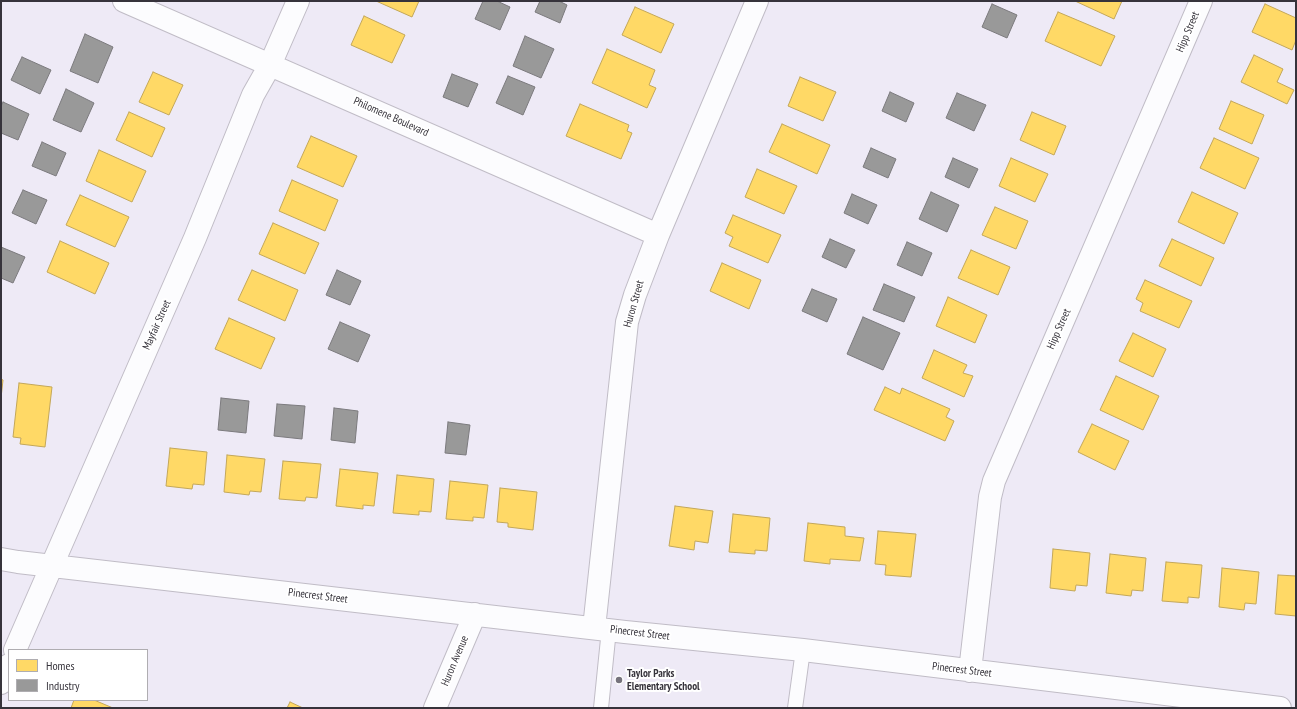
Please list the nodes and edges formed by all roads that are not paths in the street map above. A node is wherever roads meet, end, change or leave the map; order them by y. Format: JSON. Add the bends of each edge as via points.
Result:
{"nodes":[{"id":1,"x":124,"y":1,"type":"edge"},
{"id":2,"x":298,"y":1,"type":"edge"},
{"id":3,"x":757,"y":1,"type":"edge"},
{"id":4,"x":1201,"y":1,"type":"edge"},
{"id":5,"x":270,"y":65,"type":"junction"},
{"id":6,"x":658,"y":235,"type":"junction"},
{"id":7,"x":1,"y":559,"type":"edge"},
{"id":8,"x":52,"y":565,"type":"junction"},
{"id":9,"x":475,"y":614,"type":"junction"},
{"id":10,"x":602,"y":628,"type":"junction"},
{"id":11,"x":15,"y":649,"type":"edge"},
{"id":12,"x":803,"y":650,"type":"junction"},
{"id":13,"x":8,"y":667,"type":"edge"},
{"id":14,"x":970,"y":671,"type":"junction"},
{"id":15,"x":1,"y":683,"type":"edge"},
{"id":16,"x":435,"y":708,"type":"edge"},
{"id":17,"x":601,"y":708,"type":"edge"},
{"id":18,"x":795,"y":708,"type":"edge"},
{"id":19,"x":1280,"y":708,"type":"edge"}],
"edges":[{"from":1,"to":5,"type":"street","name":"Philomene Boulevard"},
{"from":2,"to":5,"type":"street","name":"Mayfair Street"},
{"from":3,"to":6,"type":"street","name":"Huron Street"},
{"from":4,"to":14,"type":"street","name":"Hipp Street","via":[[994,481]]},
{"from":5,"to":6,"type":"street","name":"Philomene Boulevard"},
{"from":5,"to":8,"type":"street","name":"Mayfair Street","via":[[253,95],[195,238]]},
{"from":6,"to":10,"type":"street","name":"Huron Street","via":[[627,322]]},
{"from":7,"to":8,"type":"street","name":"Pinecrest Street"},
{"from":8,"to":9,"type":"street","name":"Pinecrest Street"},
{"from":8,"to":11,"type":"street","name":"Mayfair Street"},
{"from":9,"to":10,"type":"street","name":"Pinecrest Street"},
{"from":9,"to":16,"type":"street","name":"Huron Avenue"},
{"from":10,"to":12,"type":"street","name":"Pinecrest Street"},
{"from":10,"to":17,"type":"lane"},
{"from":12,"to":14,"type":"street","name":"Pinecrest Street"},
{"from":12,"to":18,"type":"lane"},
{"from":13,"to":15,"type":"street"},
{"from":14,"to":19,"type":"street","name":"Pinecrest Street"}]}
